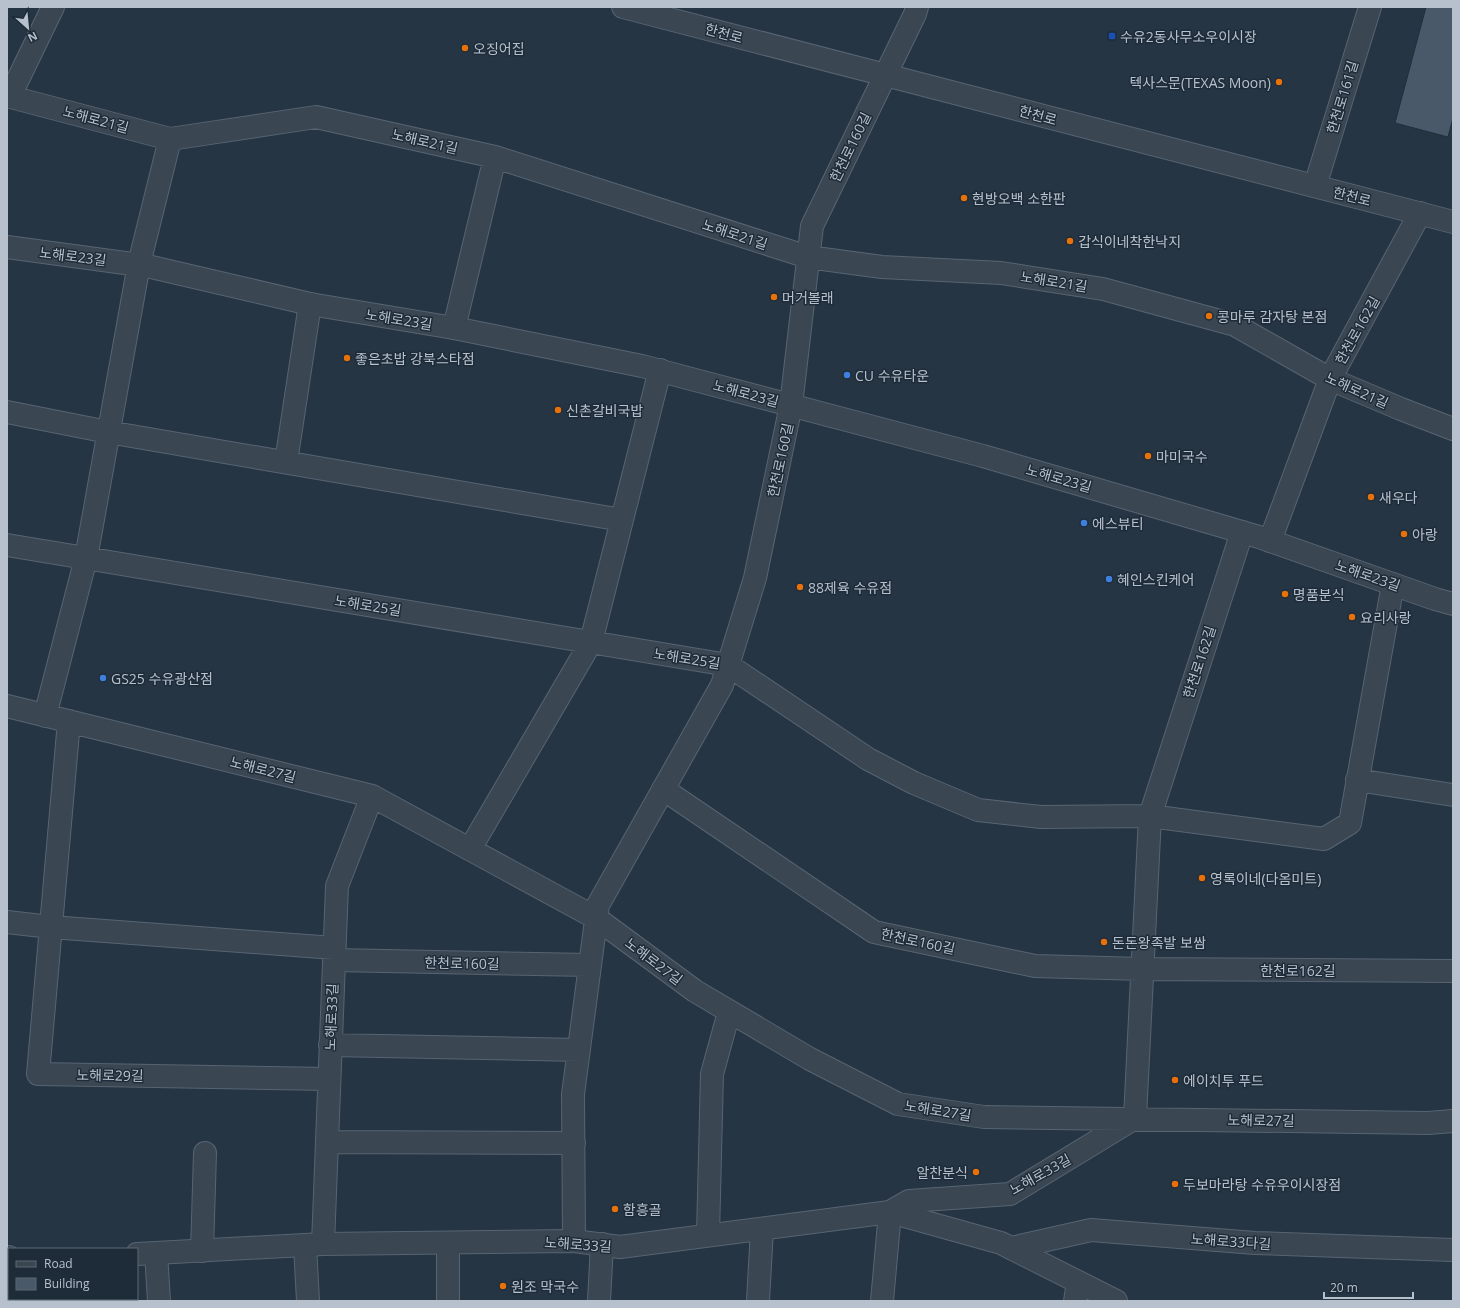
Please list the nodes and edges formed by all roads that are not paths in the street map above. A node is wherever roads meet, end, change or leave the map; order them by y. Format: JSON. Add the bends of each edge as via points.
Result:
{"nodes":[{"id":1,"x":53,"y":7,"type":"edge"},
{"id":2,"x":623,"y":7,"type":"edge"},
{"id":3,"x":917,"y":7,"type":"edge"},
{"id":4,"x":1370,"y":7,"type":"edge"},
{"id":5,"x":885,"y":75,"type":"junction"},
{"id":6,"x":8,"y":96,"type":"edge"},
{"id":7,"x":170,"y":139,"type":"junction"},
{"id":8,"x":495,"y":157,"type":"junction"},
{"id":9,"x":1315,"y":186,"type":"junction"},
{"id":10,"x":1420,"y":213,"type":"junction"},
{"id":11,"x":1453,"y":222,"type":"edge"},
{"id":12,"x":7,"y":247,"type":"edge"},
{"id":13,"x":808,"y":257,"type":"junction"},
{"id":14,"x":139,"y":264,"type":"junction"},
{"id":15,"x":310,"y":304,"type":"junction"},
{"id":16,"x":454,"y":328,"type":"junction"},
{"id":17,"x":660,"y":370,"type":"junction"},
{"id":18,"x":1330,"y":379,"type":"junction"},
{"id":19,"x":791,"y":405,"type":"junction"},
{"id":20,"x":7,"y":412,"type":"edge"},
{"id":21,"x":1453,"y":429,"type":"edge"},
{"id":22,"x":108,"y":432,"type":"junction"},
{"id":23,"x":286,"y":462,"type":"junction"},
{"id":24,"x":622,"y":520,"type":"junction"},
{"id":25,"x":1242,"y":532,"type":"junction"},
{"id":26,"x":1270,"y":541,"type":"junction"},
{"id":27,"x":7,"y":545,"type":"edge"},
{"id":28,"x":86,"y":558,"type":"junction"},
{"id":29,"x":1393,"y":584,"type":"junction"},
{"id":30,"x":1453,"y":604,"type":"edge"},
{"id":31,"x":591,"y":642,"type":"junction"},
{"id":32,"x":728,"y":665,"type":"junction"},
{"id":33,"x":7,"y":706,"type":"edge"},
{"id":34,"x":45,"y":716,"type":"junction"},
{"id":35,"x":69,"y":721,"type":"junction"},
{"id":36,"x":1357,"y":780,"type":"junction"},
{"id":37,"x":663,"y":789,"type":"junction"},
{"id":38,"x":1453,"y":795,"type":"edge"},
{"id":39,"x":372,"y":796,"type":"junction"},
{"id":40,"x":1150,"y":816,"type":"junction"},
{"id":41,"x":470,"y":849,"type":"junction"},
{"id":42,"x":596,"y":918,"type":"junction"},
{"id":43,"x":7,"y":922,"type":"edge"},
{"id":44,"x":51,"y":927,"type":"junction"},
{"id":45,"x":334,"y":954,"type":"junction"},
{"id":46,"x":590,"y":966,"type":"junction"},
{"id":47,"x":1142,"y":969,"type":"junction"},
{"id":48,"x":1453,"y":971,"type":"edge"},
{"id":49,"x":729,"y":1012,"type":"junction"},
{"id":50,"x":330,"y":1045,"type":"junction"},
{"id":51,"x":579,"y":1050,"type":"junction"},
{"id":52,"x":329,"y":1079,"type":"junction"},
{"id":53,"x":1135,"y":1118,"type":"junction"},
{"id":54,"x":1453,"y":1121,"type":"edge"},
{"id":55,"x":327,"y":1142,"type":"junction"},
{"id":56,"x":574,"y":1143,"type":"junction"},
{"id":57,"x":205,"y":1153,"type":"dead end"},
{"id":58,"x":890,"y":1212,"type":"junction"},
{"id":59,"x":762,"y":1229,"type":"junction"},
{"id":60,"x":708,"y":1235,"type":"junction"},
{"id":61,"x":574,"y":1241,"type":"junction"},
{"id":62,"x":448,"y":1243,"type":"junction"},
{"id":63,"x":314,"y":1244,"type":"junction"},
{"id":64,"x":602,"y":1244,"type":"junction"},
{"id":65,"x":1011,"y":1248,"type":"junction"},
{"id":66,"x":1453,"y":1250,"type":"edge"},
{"id":67,"x":202,"y":1251,"type":"junction"},
{"id":68,"x":146,"y":1254,"type":"edge"},
{"id":69,"x":1077,"y":1292,"type":"edge"},
{"id":70,"x":159,"y":1301,"type":"edge"},
{"id":71,"x":308,"y":1301,"type":"edge"},
{"id":72,"x":448,"y":1301,"type":"edge"},
{"id":73,"x":599,"y":1301,"type":"edge"},
{"id":74,"x":758,"y":1301,"type":"edge"},
{"id":75,"x":882,"y":1301,"type":"edge"},
{"id":76,"x":1116,"y":1301,"type":"edge"}],
"edges":[{"from":1,"to":6,"type":"street"},
{"from":2,"to":5,"type":"street","name":"한천로"},
{"from":3,"to":5,"type":"street","name":"한천로160길"},
{"from":4,"to":9,"type":"street","name":"한천로161길"},
{"from":5,"to":9,"type":"street","name":"한천로"},
{"from":5,"to":13,"type":"street","name":"한천로160길","via":[[812,226]]},
{"from":6,"to":7,"type":"street","name":"노해로21길"},
{"from":7,"to":8,"type":"street","name":"노해로21길","via":[[316,116]]},
{"from":7,"to":14,"type":"street"},
{"from":8,"to":13,"type":"street","name":"노해로21길"},
{"from":8,"to":16,"type":"street"},
{"from":9,"to":10,"type":"street","name":"한천로"},
{"from":10,"to":11,"type":"street","name":"한천로"},
{"from":10,"to":18,"type":"street","name":"한천로162길"},
{"from":12,"to":14,"type":"street","name":"노해로23길"},
{"from":13,"to":18,"type":"street","name":"노해로21길","via":[[882,267],[1001,273],[1103,289],[1235,325]]},
{"from":13,"to":19,"type":"street","name":"한천로160길"},
{"from":14,"to":15,"type":"street","name":"노해로23길"},
{"from":14,"to":22,"type":"street"},
{"from":15,"to":16,"type":"street","name":"노해로23길"},
{"from":15,"to":23,"type":"street"},
{"from":16,"to":17,"type":"street","name":"노해로23길"},
{"from":17,"to":19,"type":"street","name":"노해로23길"},
{"from":17,"to":24,"type":"street"},
{"from":18,"to":21,"type":"street","name":"노해로21길"},
{"from":18,"to":26,"type":"street","name":"한천로162길"},
{"from":19,"to":25,"type":"street","name":"노해로23길","via":[[984,456]]},
{"from":19,"to":32,"type":"street","name":"한천로160길","via":[[755,578]]},
{"from":20,"to":22,"type":"street"},
{"from":22,"to":23,"type":"street"},
{"from":22,"to":28,"type":"street"},
{"from":23,"to":24,"type":"street"},
{"from":24,"to":31,"type":"street"},
{"from":25,"to":26,"type":"street","name":"노해로23길"},
{"from":25,"to":40,"type":"street","name":"한천로162길"},
{"from":26,"to":29,"type":"street","name":"노해로23길"},
{"from":27,"to":28,"type":"street","name":"노해로25길"},
{"from":28,"to":31,"type":"street","name":"노해로25길"},
{"from":28,"to":34,"type":"street"},
{"from":29,"to":30,"type":"street","name":"노해로23길"},
{"from":29,"to":36,"type":"street"},
{"from":31,"to":32,"type":"street","name":"노해로25길"},
{"from":31,"to":41,"type":"street"},
{"from":32,"to":37,"type":"street","name":"한천로160길","via":[[722,685]]},
{"from":32,"to":40,"type":"street","via":[[868,759],[914,783],[978,810],[1041,818]]},
{"from":33,"to":34,"type":"street","name":"노해로27길"},
{"from":34,"to":35,"type":"street","name":"노해로27길"},
{"from":35,"to":39,"type":"street","name":"노해로27길"},
{"from":35,"to":44,"type":"street","name":"노해로29길"},
{"from":36,"to":38,"type":"street"},
{"from":36,"to":40,"type":"street","via":[[1350,823],[1324,839]]},
{"from":37,"to":42,"type":"street","name":"한천로160길","via":[[598,905]]},
{"from":37,"to":47,"type":"street","name":"한천로160길","via":[[874,932],[1035,966]]},
{"from":39,"to":41,"type":"street","name":"노해로27길"},
{"from":39,"to":45,"type":"street","name":"노해로33길","via":[[337,886]]},
{"from":40,"to":47,"type":"street","name":"한천로162길"},
{"from":41,"to":42,"type":"street","name":"노해로27길"},
{"from":42,"to":46,"type":"street","name":"한천로160길"},
{"from":42,"to":49,"type":"street","name":"노해로27길","via":[[695,991]]},
{"from":43,"to":44,"type":"street"},
{"from":44,"to":45,"type":"street"},
{"from":44,"to":52,"type":"street","name":"노해로29길","via":[[38,1074]]},
{"from":45,"to":46,"type":"street","name":"한천로160길"},
{"from":45,"to":50,"type":"street","name":"노해로33길"},
{"from":46,"to":51,"type":"street","name":"한천로160길"},
{"from":47,"to":48,"type":"street","name":"한천로162길"},
{"from":47,"to":53,"type":"street","name":"한천로162길"},
{"from":49,"to":53,"type":"street","name":"노해로27길","via":[[810,1059],[898,1104],[984,1117]]},
{"from":49,"to":60,"type":"street","via":[[712,1074]]},
{"from":50,"to":51,"type":"street"},
{"from":50,"to":52,"type":"street","name":"노해로33길"},
{"from":51,"to":56,"type":"street","name":"한천로160길","via":[[573,1094]]},
{"from":52,"to":55,"type":"street","name":"노해로33길"},
{"from":53,"to":54,"type":"street","name":"노해로27길","via":[[1428,1123]]},
{"from":53,"to":58,"type":"street","name":"노해로33길","via":[[1010,1194],[908,1201]]},
{"from":55,"to":56,"type":"street"},
{"from":55,"to":63,"type":"street","name":"노해로33길"},
{"from":56,"to":61,"type":"street","name":"한천로160길"},
{"from":57,"to":67,"type":"street"},
{"from":58,"to":59,"type":"street","name":"노해로33길"},
{"from":58,"to":65,"type":"street","name":"노해로33길"},
{"from":58,"to":75,"type":"street"},
{"from":59,"to":60,"type":"street","name":"노해로33길"},
{"from":59,"to":74,"type":"street"},
{"from":60,"to":64,"type":"street","name":"노해로33길","via":[[620,1247]]},
{"from":61,"to":62,"type":"street","name":"노해로33길"},
{"from":61,"to":64,"type":"street","name":"노해로33길"},
{"from":62,"to":63,"type":"street","name":"노해로33길"},
{"from":62,"to":72,"type":"street"},
{"from":63,"to":67,"type":"street","name":"노해로33길"},
{"from":63,"to":71,"type":"street","name":"노해로33길"},
{"from":64,"to":73,"type":"street"},
{"from":65,"to":66,"type":"street","name":"노해로33다길","via":[[1091,1230],[1255,1243]]},
{"from":65,"to":69,"type":"street","name":"노해로33길"},
{"from":67,"to":68,"type":"street","name":"노해로33길"},
{"from":68,"to":70,"type":"street","name":"노해로33길"},
{"from":69,"to":76,"type":"street","name":"노해로33길"}]}
